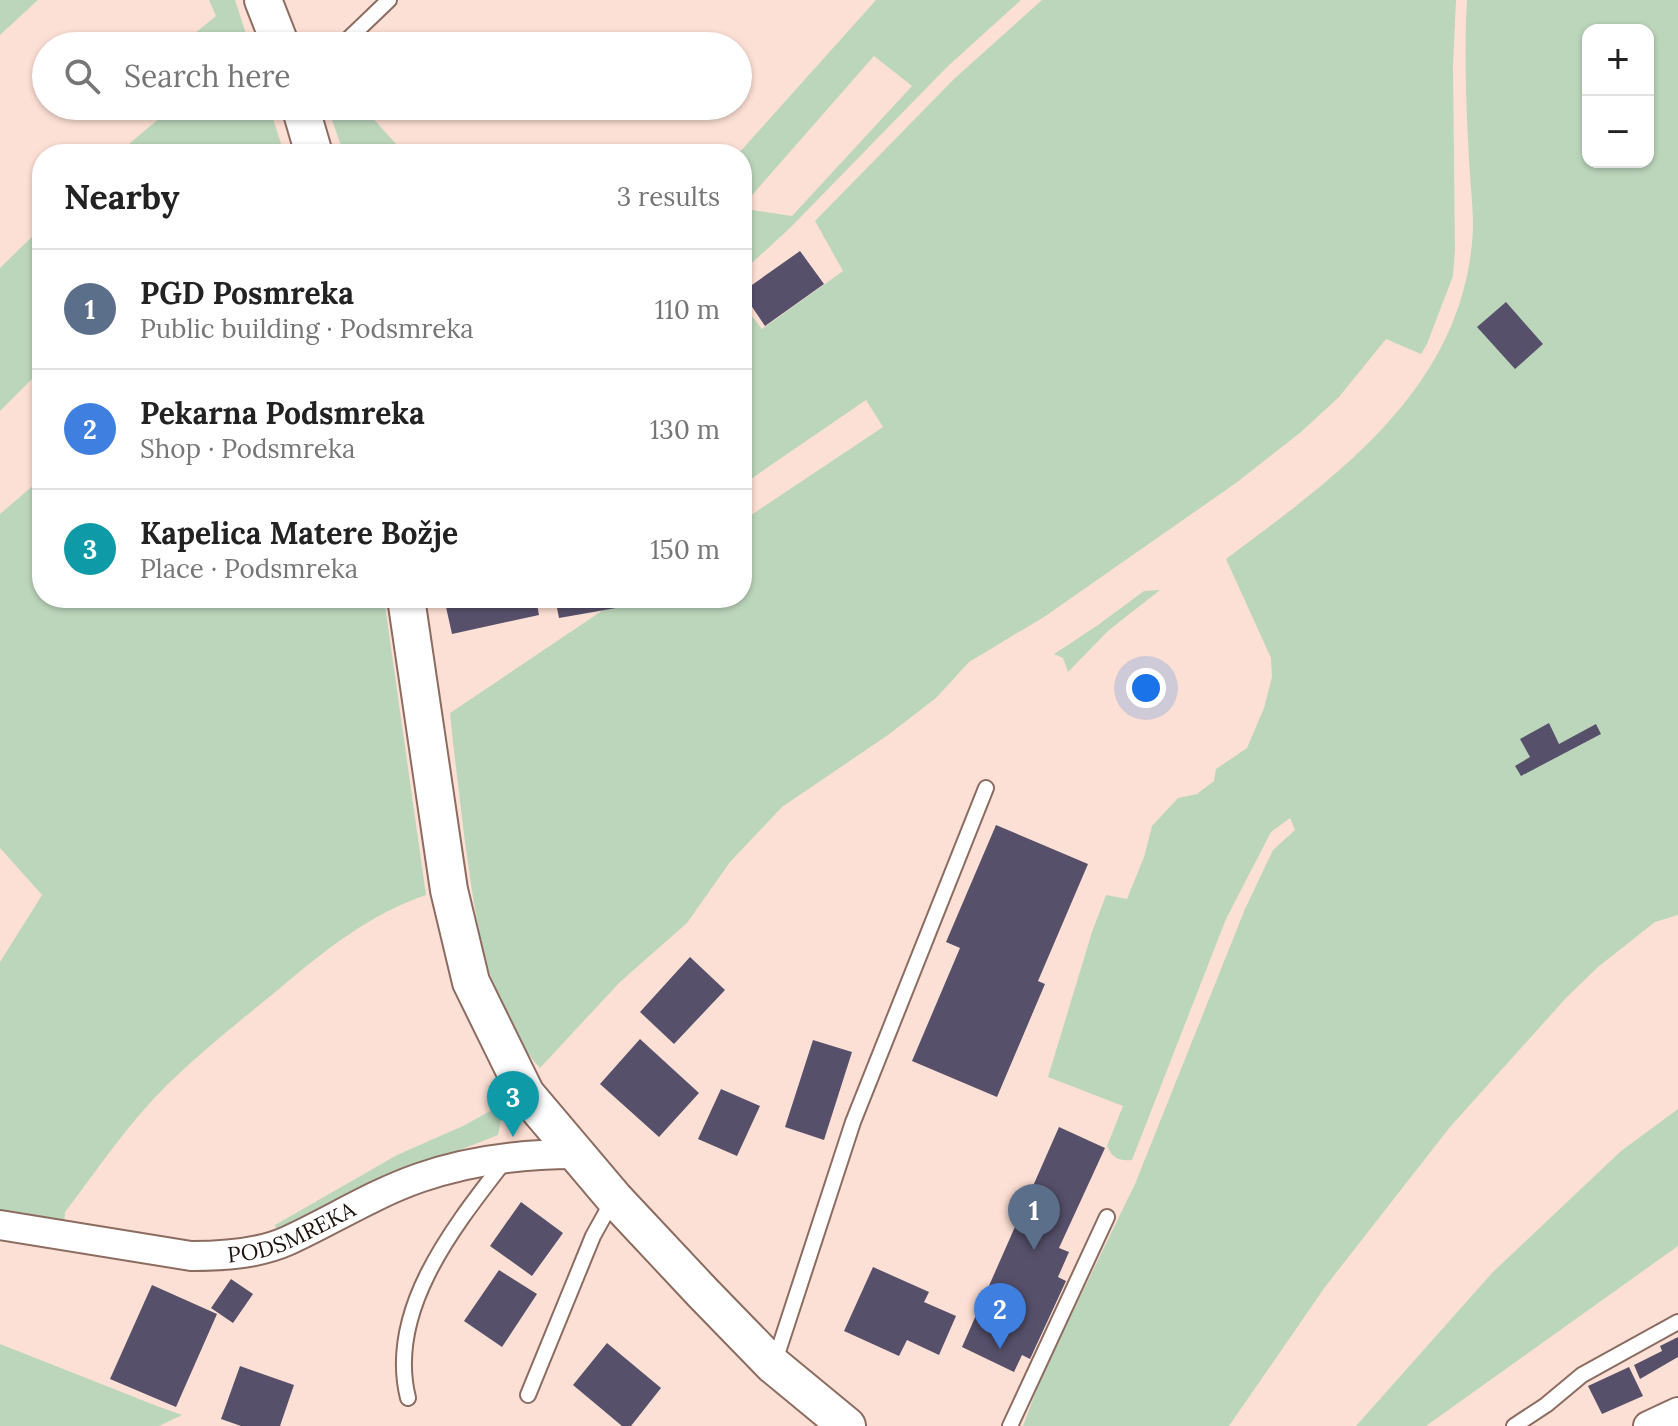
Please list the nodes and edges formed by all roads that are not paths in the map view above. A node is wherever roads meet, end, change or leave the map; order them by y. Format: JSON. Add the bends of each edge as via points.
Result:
{"nodes":[{"id":1,"x":263,"y":0,"type":"edge"},
{"id":2,"x":389,"y":0,"type":"edge"},
{"id":3,"x":276,"y":32,"type":"edge"},
{"id":4,"x":356,"y":32,"type":"edge"},
{"id":5,"x":304,"y":120,"type":"edge"},
{"id":6,"x":311,"y":144,"type":"edge"},
{"id":7,"x":407,"y":608,"type":"edge"},
{"id":8,"x":986,"y":788,"type":"dead end"},
{"id":9,"x":575,"y":1154,"type":"junction"},
{"id":10,"x":508,"y":1158,"type":"junction"},
{"id":11,"x":614,"y":1198,"type":"junction"},
{"id":12,"x":1107,"y":1217,"type":"dead end"},
{"id":13,"x":0,"y":1225,"type":"edge"},
{"id":14,"x":1678,"y":1322,"type":"edge"},
{"id":15,"x":773,"y":1365,"type":"junction"},
{"id":16,"x":528,"y":1395,"type":"dead end"},
{"id":17,"x":408,"y":1398,"type":"dead end"},
{"id":18,"x":1678,"y":1412,"type":"edge"},
{"id":19,"x":847,"y":1426,"type":"edge"},
{"id":20,"x":1010,"y":1426,"type":"edge"},
{"id":21,"x":1514,"y":1426,"type":"edge"},
{"id":22,"x":1648,"y":1426,"type":"edge"}],
"edges":[{"from":1,"to":3,"type":"street"},
{"from":2,"to":4,"type":"lane"},
{"from":5,"to":6,"type":"street"},
{"from":7,"to":9,"type":"street","via":[[449,890],[471,982],[526,1094]]},
{"from":8,"to":15,"type":"lane","via":[[853,1122]]},
{"from":9,"to":10,"type":"street","name":"PODSMREKA"},
{"from":9,"to":11,"type":"street"},
{"from":10,"to":13,"type":"street","name":"PODSMREKA","via":[[465,1163],[417,1179],[286,1241],[220,1256],[191,1256]]},
{"from":10,"to":17,"type":"lane","via":[[467,1209],[423,1284],[405,1333],[402,1375]]},
{"from":11,"to":15,"type":"street"},
{"from":11,"to":16,"type":"lane","via":[[593,1236]]},
{"from":12,"to":20,"type":"lane"},
{"from":14,"to":21,"type":"lane","via":[[1582,1375]]},
{"from":15,"to":19,"type":"street"},
{"from":18,"to":22,"type":"street"}]}
